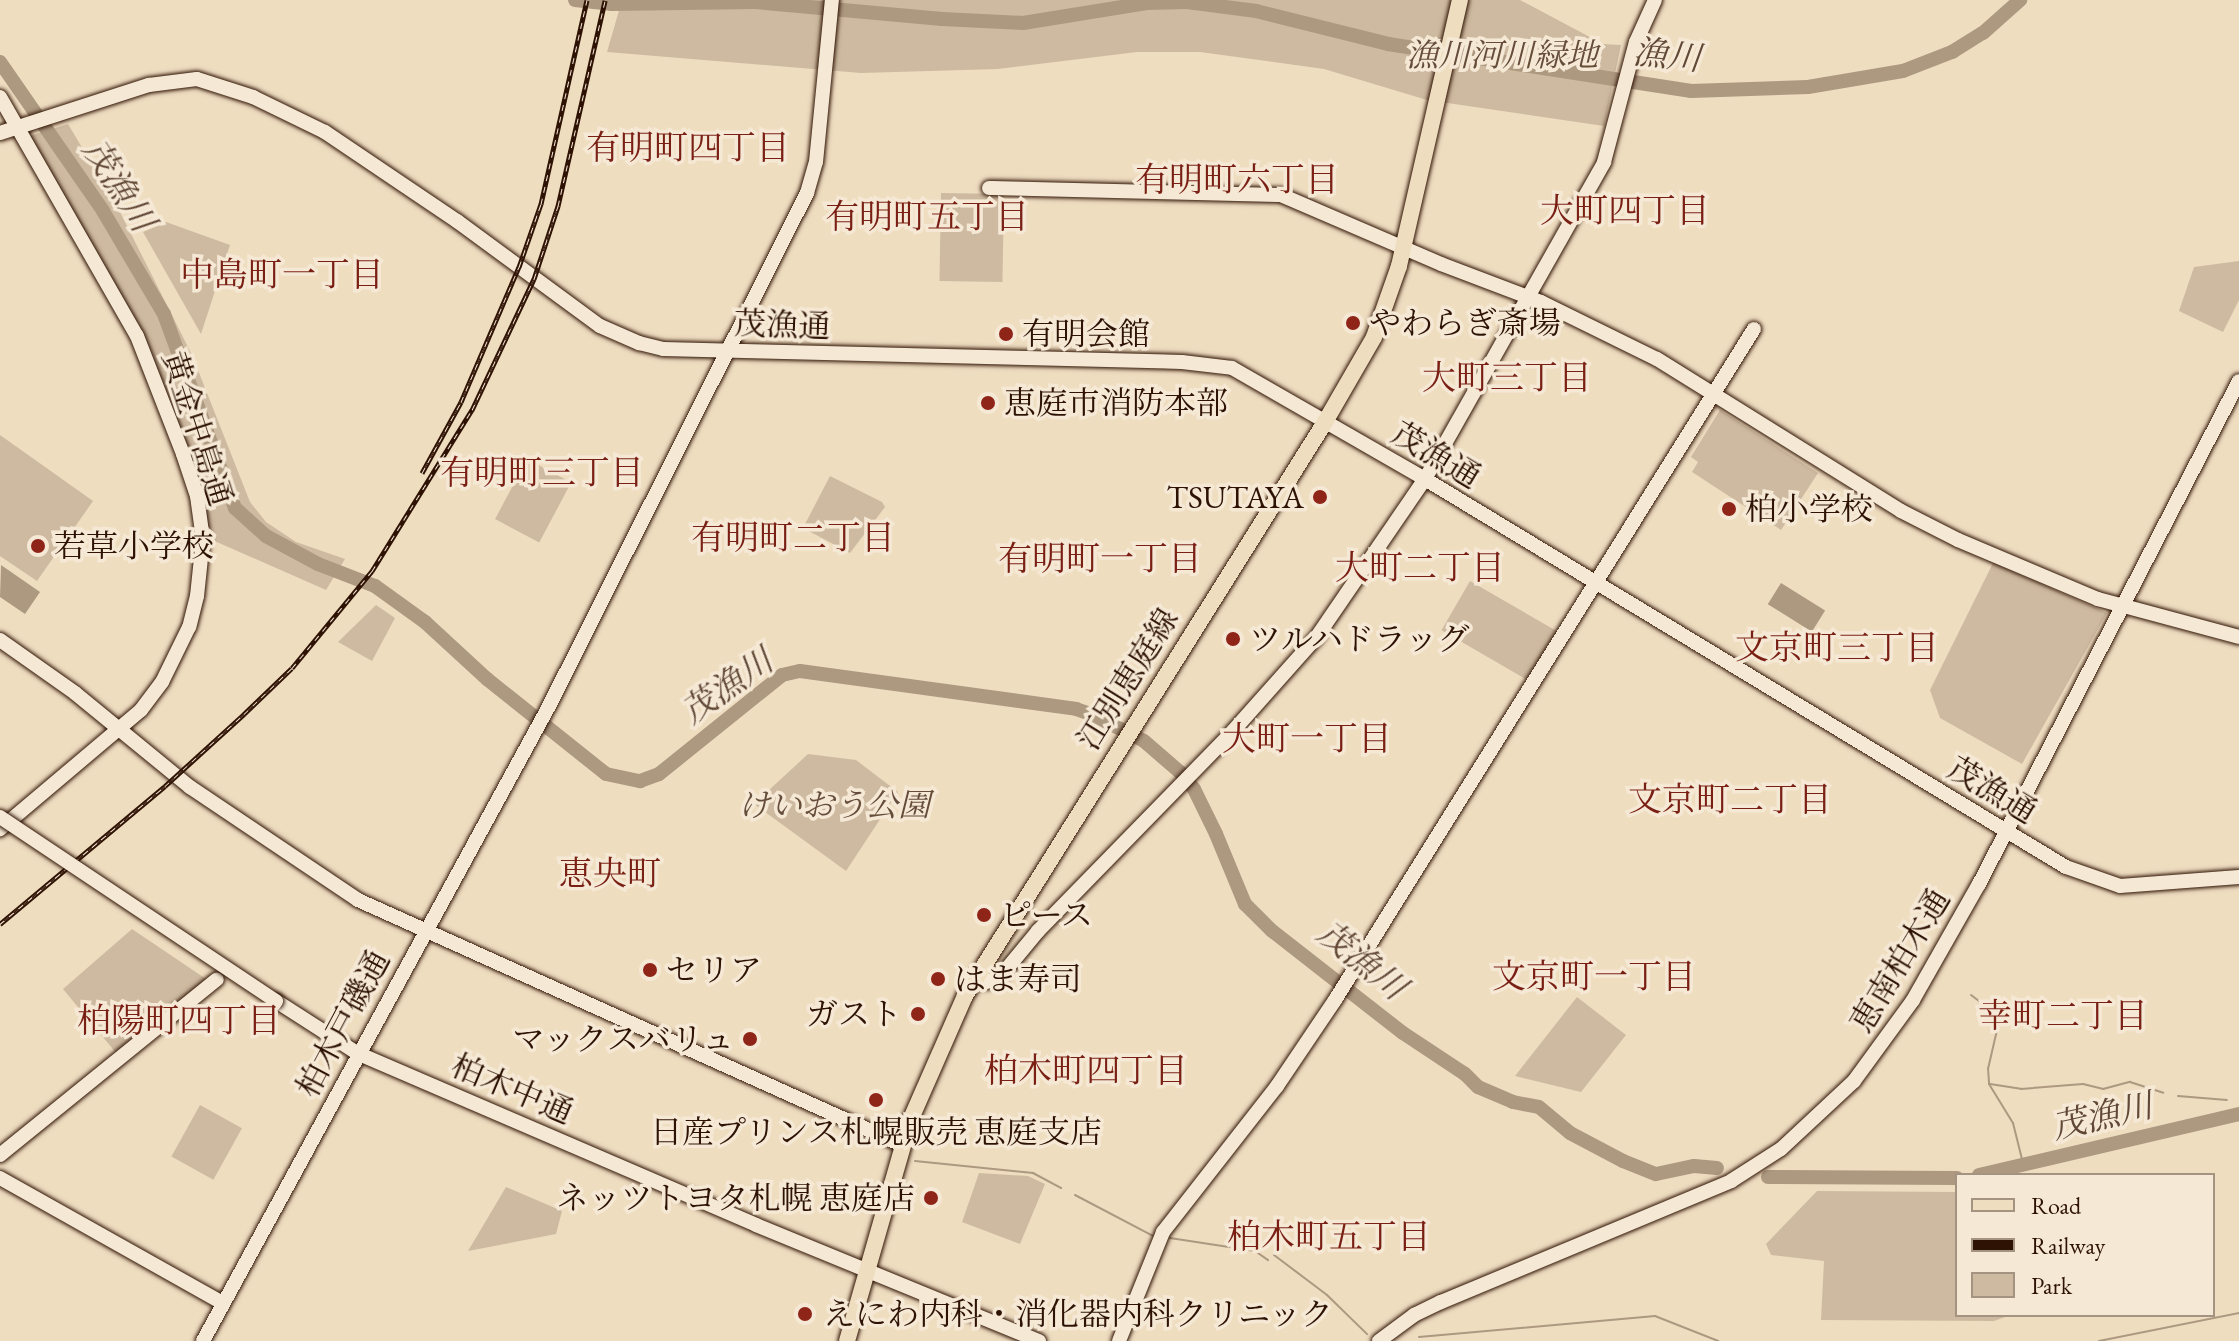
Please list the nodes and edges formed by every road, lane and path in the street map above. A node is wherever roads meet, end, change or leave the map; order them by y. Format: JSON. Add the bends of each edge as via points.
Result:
{"nodes":[{"id":1,"x":832,"y":0,"type":"edge"},
{"id":2,"x":1655,"y":0,"type":"edge"},
{"id":3,"x":1459,"y":3,"type":"edge"},
{"id":4,"x":0,"y":97,"type":"edge"},
{"id":5,"x":24,"y":125,"type":"junction"},
{"id":6,"x":0,"y":133,"type":"edge"},
{"id":7,"x":989,"y":188,"type":"dead end"},
{"id":8,"x":1404,"y":246,"type":"junction"},
{"id":9,"x":1528,"y":297,"type":"junction"},
{"id":10,"x":1754,"y":329,"type":"dead end"},
{"id":11,"x":730,"y":350,"type":"junction"},
{"id":12,"x":2239,"y":381,"type":"edge"},
{"id":13,"x":1713,"y":394,"type":"junction"},
{"id":14,"x":1325,"y":422,"type":"junction"},
{"id":15,"x":1425,"y":479,"type":"junction"},
{"id":16,"x":1596,"y":585,"type":"junction"},
{"id":17,"x":2122,"y":607,"type":"junction"},
{"id":18,"x":2239,"y":637,"type":"edge"},
{"id":19,"x":0,"y":640,"type":"edge"},
{"id":20,"x":119,"y":728,"type":"junction"},
{"id":21,"x":0,"y":817,"type":"edge"},
{"id":22,"x":0,"y":829,"type":"edge"},
{"id":23,"x":2008,"y":832,"type":"junction"},
{"id":24,"x":2239,"y":877,"type":"edge"},
{"id":25,"x":426,"y":927,"type":"junction"},
{"id":26,"x":217,"y":979,"type":"dead end"},
{"id":27,"x":975,"y":980,"type":"junction"},
{"id":28,"x":357,"y":1053,"type":"junction"},
{"id":29,"x":902,"y":1145,"type":"junction"},
{"id":30,"x":0,"y":1155,"type":"edge"},
{"id":31,"x":0,"y":1178,"type":"edge"},
{"id":32,"x":866,"y":1271,"type":"junction"},
{"id":33,"x":223,"y":1303,"type":"junction"},
{"id":34,"x":203,"y":1341,"type":"edge"},
{"id":35,"x":847,"y":1341,"type":"edge"},
{"id":36,"x":1039,"y":1341,"type":"edge"},
{"id":37,"x":1119,"y":1341,"type":"edge"},
{"id":38,"x":1379,"y":1341,"type":"edge"}],
"edges":[{"from":1,"to":11,"type":"street","name":"柏木戸磯通","via":[[816,162],[807,193]]},
{"from":2,"to":9,"type":"street","via":[[1644,18],[1604,162]]},
{"from":3,"to":8,"type":"main road","name":"江別恵庭線"},
{"from":4,"to":5,"type":"street","name":"黄金中島通"},
{"from":5,"to":6,"type":"street","name":"茂漁通"},
{"from":5,"to":11,"type":"street","name":"茂漁通","via":[[164,82],[216,83],[325,132],[437,206],[600,326],[663,349]]},
{"from":5,"to":20,"type":"street","name":"黄金中島通","via":[[137,336],[197,496],[203,539],[189,627],[162,682]]},
{"from":7,"to":8,"type":"street","via":[[1281,195]]},
{"from":8,"to":9,"type":"street"},
{"from":8,"to":14,"type":"main road","name":"江別恵庭線","via":[[1374,337]]},
{"from":9,"to":13,"type":"street","via":[[1657,359]]},
{"from":9,"to":15,"type":"street"},
{"from":10,"to":13,"type":"street"},
{"from":11,"to":14,"type":"street","name":"茂漁通","via":[[1219,364]]},
{"from":11,"to":25,"type":"street","name":"柏木戸磯通","via":[[545,713]]},
{"from":12,"to":17,"type":"street","name":"恵南柏木通"},
{"from":13,"to":16,"type":"street"},
{"from":13,"to":17,"type":"street","via":[[1928,526]]},
{"from":14,"to":15,"type":"street","name":"茂漁通"},
{"from":14,"to":27,"type":"main road","name":"江別恵庭線"},
{"from":15,"to":16,"type":"street","name":"茂漁通"},
{"from":15,"to":27,"type":"street","via":[[1316,638],[1000,977]]},
{"from":16,"to":23,"type":"street","name":"茂漁通"},
{"from":16,"to":37,"type":"street","via":[[1277,1086],[1163,1232]]},
{"from":17,"to":18,"type":"street"},
{"from":17,"to":23,"type":"street","name":"恵南柏木通"},
{"from":19,"to":20,"type":"street"},
{"from":20,"to":22,"type":"street","name":"黄金中島通"},
{"from":20,"to":25,"type":"street","via":[[190,787],[325,879],[358,900]]},
{"from":21,"to":28,"type":"street","name":"柏木中通","bridge":true},
{"from":23,"to":24,"type":"street","name":"茂漁通","via":[[2081,875],[2120,886]]},
{"from":23,"to":38,"type":"street","name":"恵南柏木通","via":[[1887,1041],[1854,1081],[1781,1149],[1731,1181],[1427,1308]]},
{"from":25,"to":28,"type":"street","name":"柏木戸磯通"},
{"from":25,"to":29,"type":"street"},
{"from":26,"to":30,"type":"street"},
{"from":27,"to":29,"type":"main road","name":"江別恵庭線","via":[[926,1077]]},
{"from":28,"to":32,"type":"street","name":"柏木中通"},
{"from":28,"to":33,"type":"street","name":"柏木戸磯通"},
{"from":29,"to":32,"type":"main road","name":"江別恵庭線"},
{"from":31,"to":33,"type":"street"},
{"from":32,"to":35,"type":"main road","name":"江別恵庭線"},
{"from":32,"to":36,"type":"street","name":"柏木中通"},
{"from":33,"to":34,"type":"street","name":"柏木戸磯通"}]}
